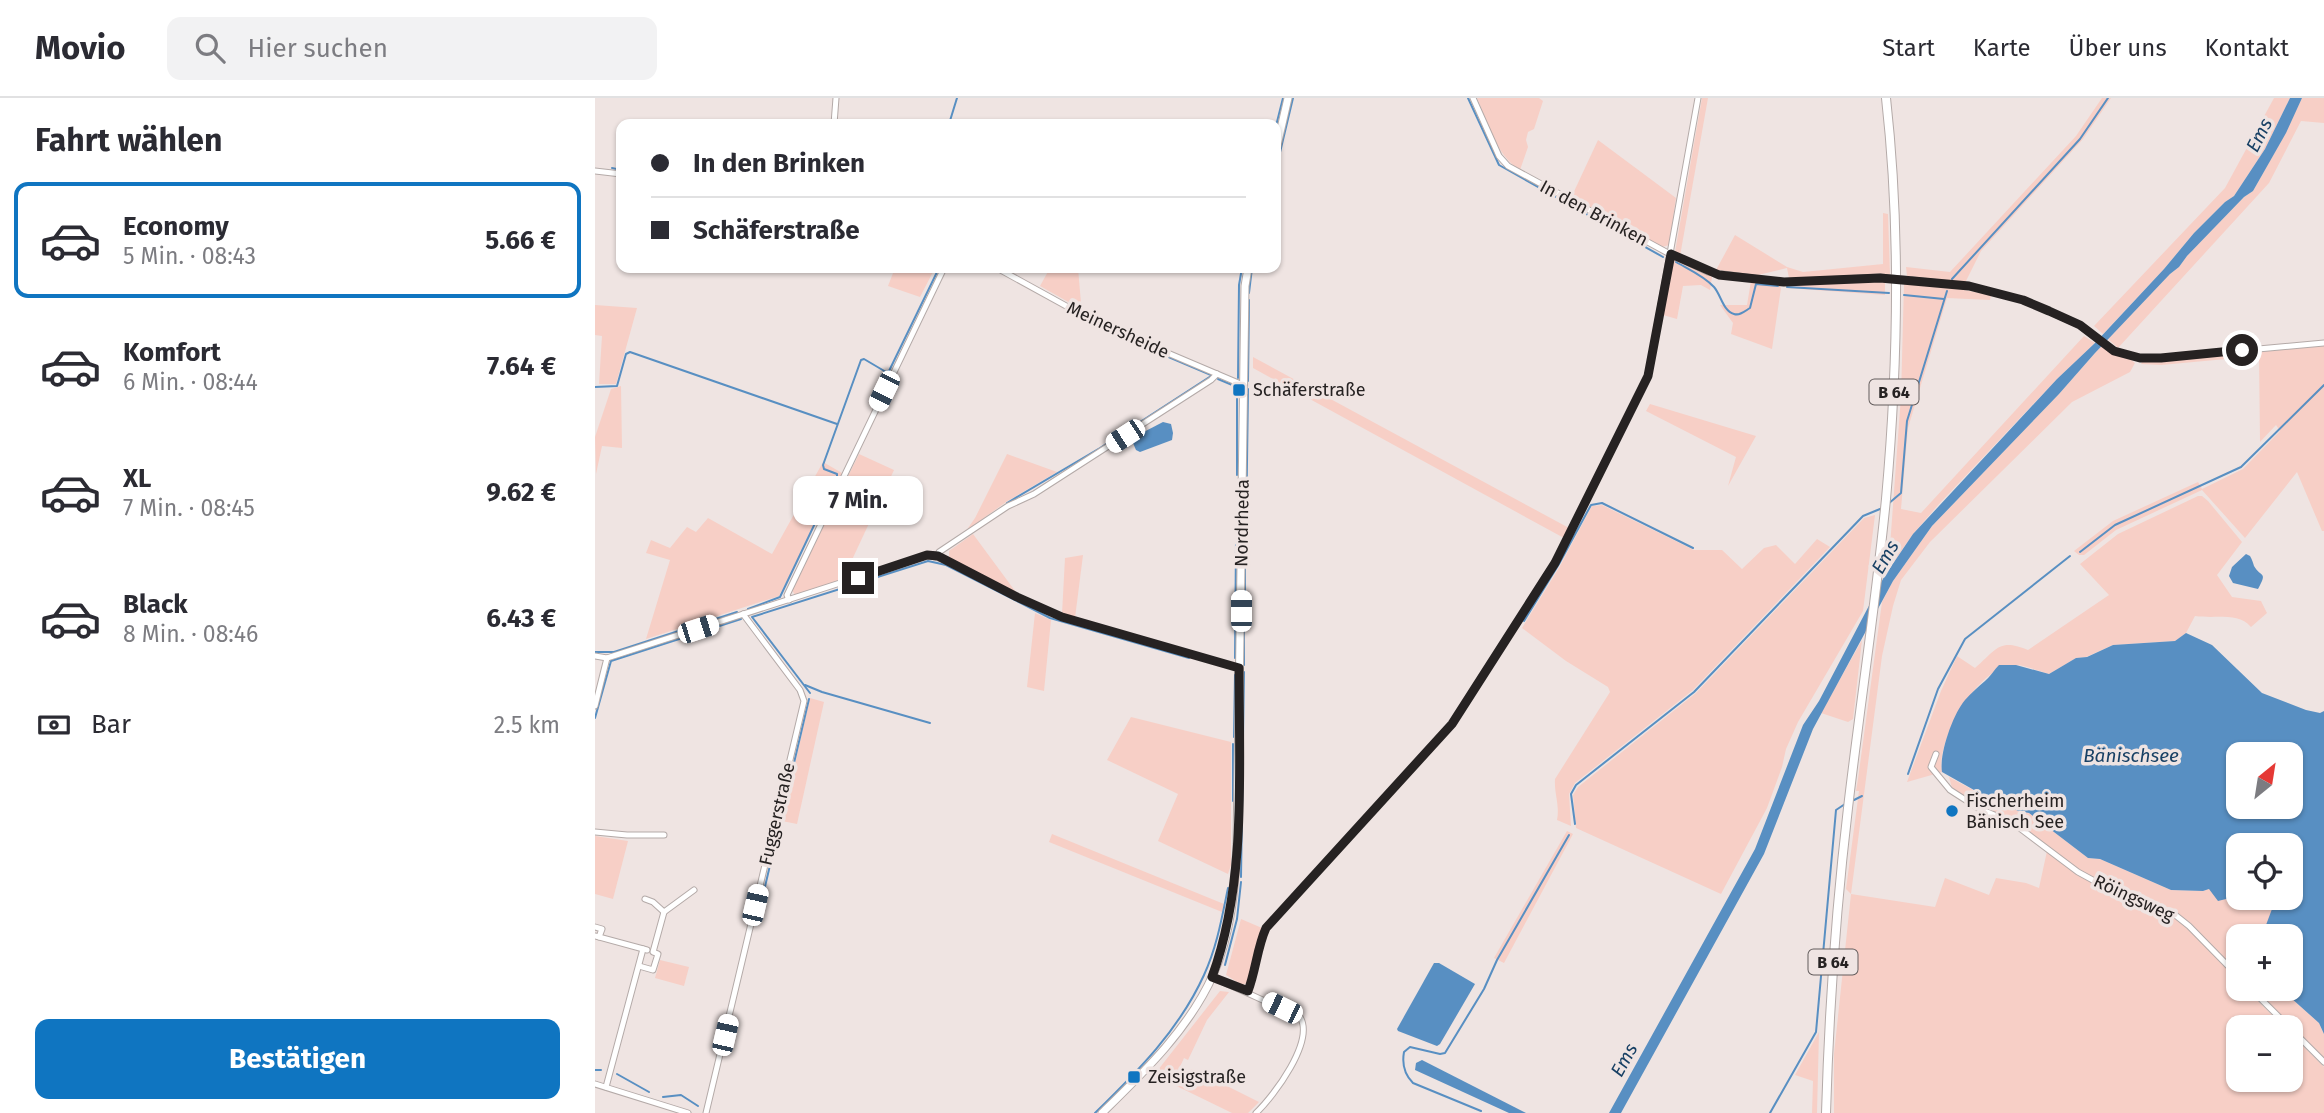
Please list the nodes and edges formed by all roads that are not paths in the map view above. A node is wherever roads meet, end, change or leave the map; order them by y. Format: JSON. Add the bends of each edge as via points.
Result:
{"nodes":[{"id":1,"x":836,"y":98,"type":"edge"},
{"id":2,"x":1288,"y":98,"type":"edge"},
{"id":3,"x":1473,"y":98,"type":"edge"},
{"id":4,"x":1698,"y":98,"type":"edge"},
{"id":5,"x":1886,"y":98,"type":"edge"},
{"id":6,"x":834,"y":119,"type":"edge"},
{"id":7,"x":1281,"y":128,"type":"edge"},
{"id":8,"x":595,"y":171,"type":"edge"},
{"id":9,"x":616,"y":173,"type":"edge"},
{"id":10,"x":1671,"y":254,"type":"junction"},
{"id":11,"x":942,"y":273,"type":"edge"},
{"id":12,"x":1006,"y":273,"type":"edge"},
{"id":13,"x":1247,"y":273,"type":"edge"},
{"id":14,"x":2324,"y":342,"type":"edge"},
{"id":15,"x":1217,"y":374,"type":"junction"},
{"id":16,"x":1243,"y":385,"type":"junction"},
{"id":17,"x":938,"y":556,"type":"junction"},
{"id":18,"x":789,"y":600,"type":"junction"},
{"id":19,"x":743,"y":614,"type":"junction"},
{"id":20,"x":595,"y":656,"type":"edge"},
{"id":21,"x":607,"y":658,"type":"junction"},
{"id":22,"x":1239,"y":668,"type":"junction"},
{"id":23,"x":595,"y":706,"type":"edge"},
{"id":24,"x":1936,"y":754,"type":"dead end"},
{"id":25,"x":595,"y":832,"type":"edge"},
{"id":26,"x":664,"y":835,"type":"dead end"},
{"id":27,"x":694,"y":890,"type":"dead end"},
{"id":28,"x":645,"y":899,"type":"dead end"},
{"id":29,"x":664,"y":912,"type":"junction"},
{"id":30,"x":595,"y":927,"type":"edge"},
{"id":31,"x":597,"y":937,"type":"edge"},
{"id":32,"x":643,"y":949,"type":"junction"},
{"id":33,"x":653,"y":952,"type":"junction"},
{"id":34,"x":2226,"y":964,"type":"edge"},
{"id":35,"x":639,"y":966,"type":"junction"},
{"id":36,"x":1212,"y":977,"type":"junction"},
{"id":37,"x":1248,"y":991,"type":"junction"},
{"id":38,"x":2263,"y":1001,"type":"edge"},
{"id":39,"x":2277,"y":1015,"type":"edge"},
{"id":40,"x":2303,"y":1041,"type":"edge"},
{"id":41,"x":2324,"y":1062,"type":"edge"},
{"id":42,"x":595,"y":1084,"type":"edge"},
{"id":43,"x":606,"y":1087,"type":"junction"},
{"id":44,"x":688,"y":1113,"type":"edge"},
{"id":45,"x":706,"y":1113,"type":"edge"},
{"id":46,"x":1102,"y":1113,"type":"edge"},
{"id":47,"x":1256,"y":1113,"type":"edge"},
{"id":48,"x":1826,"y":1113,"type":"edge"}],
"edges":[{"from":1,"to":6,"type":"street"},
{"from":2,"to":7,"type":"main road"},
{"from":3,"to":10,"type":"street","name":"In den Brinken","via":[[1508,166]]},
{"from":4,"to":10,"type":"street"},
{"from":5,"to":48,"type":"main road","number":"B 64","via":[[1894,193],[1894,395],[1834,950]]},
{"from":8,"to":9,"type":"street"},
{"from":10,"to":14,"type":"street","name":"In den Brinken","bridge":true,"via":[[1719,275],[1784,282],[1880,278],[1969,286],[2023,300],[2077,324],[2107,346],[2140,358]]},
{"from":10,"to":37,"type":"street","via":[[1648,376],[1555,563],[1452,724],[1266,928]]},
{"from":11,"to":18,"type":"street","via":[[787,595]]},
{"from":12,"to":15,"type":"street","name":"Meinersheide","via":[[1097,323]]},
{"from":13,"to":16,"type":"main road","name":"Nordrheda"},
{"from":15,"to":16,"type":"street","name":"Meinersheide"},
{"from":15,"to":17,"type":"street","via":[[1045,487],[1008,506]]},
{"from":16,"to":22,"type":"main road","name":"Nordrheda"},
{"from":17,"to":18,"type":"street","via":[[927,555]]},
{"from":17,"to":22,"type":"street","via":[[1062,617]]},
{"from":18,"to":19,"type":"street"},
{"from":19,"to":21,"type":"street"},
{"from":19,"to":45,"type":"street","name":"Fuggerstraße","via":[[804,701]]},
{"from":20,"to":21,"type":"street"},
{"from":21,"to":23,"type":"street"},
{"from":22,"to":36,"type":"main road","name":"Nordrheda","via":[[1236,879],[1229,924]]},
{"from":24,"to":34,"type":"street","name":"Röingsweg","via":[[1931,767],[1950,790],[2013,823],[2078,872],[2174,915]]},
{"from":25,"to":26,"type":"street"},
{"from":27,"to":29,"type":"street"},
{"from":28,"to":29,"type":"street"},
{"from":29,"to":33,"type":"street"},
{"from":30,"to":31,"type":"street","via":[[602,929]]},
{"from":31,"to":32,"type":"street"},
{"from":32,"to":33,"type":"street"},
{"from":32,"to":35,"type":"street"},
{"from":33,"to":35,"type":"street","via":[[658,954],[653,970]]},
{"from":35,"to":43,"type":"street"},
{"from":36,"to":37,"type":"street"},
{"from":36,"to":46,"type":"main road","name":"Nordrheda","via":[[1165,1047]]},
{"from":37,"to":47,"type":"street","via":[[1300,1017],[1305,1028],[1280,1086]]},
{"from":38,"to":39,"type":"street"},
{"from":40,"to":41,"type":"street"},
{"from":42,"to":43,"type":"street"},
{"from":43,"to":44,"type":"street"}]}
